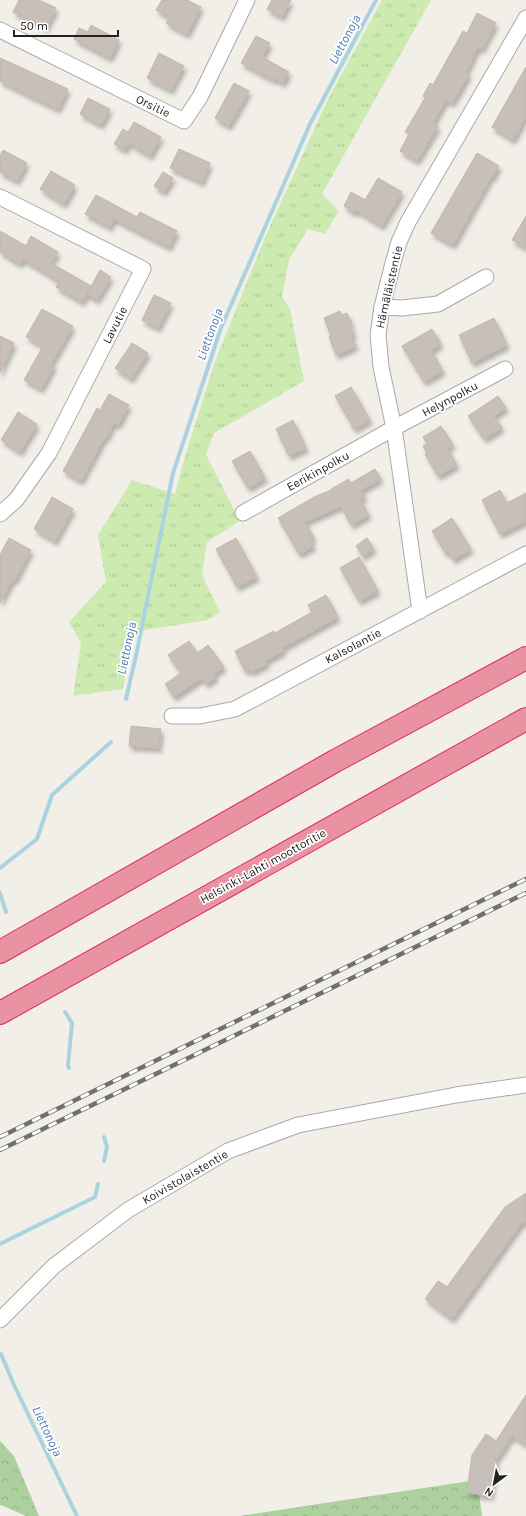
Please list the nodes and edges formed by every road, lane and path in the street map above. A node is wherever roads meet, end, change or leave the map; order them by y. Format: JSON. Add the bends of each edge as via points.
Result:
{"nodes":[{"id":1,"x":242,"y":2,"type":"edge"},
{"id":2,"x":526,"y":18,"type":"edge"},
{"id":3,"x":0,"y":30,"type":"edge"},
{"id":4,"x":0,"y":197,"type":"edge"},
{"id":5,"x":486,"y":277,"type":"dead end"},
{"id":6,"x":382,"y":307,"type":"junction"},
{"id":7,"x":505,"y":369,"type":"dead end"},
{"id":8,"x":394,"y":428,"type":"junction"},
{"id":9,"x":243,"y":513,"type":"dead end"},
{"id":10,"x":0,"y":514,"type":"edge"},
{"id":11,"x":526,"y":554,"type":"edge"},
{"id":12,"x":420,"y":610,"type":"junction"},
{"id":13,"x":526,"y":658,"type":"edge"},
{"id":14,"x":172,"y":716,"type":"dead end"},
{"id":15,"x":526,"y":719,"type":"edge"},
{"id":16,"x":0,"y":952,"type":"edge"},
{"id":17,"x":0,"y":1013,"type":"edge"},
{"id":18,"x":526,"y":1085,"type":"edge"},
{"id":19,"x":0,"y":1320,"type":"edge"}],
"edges":[{"from":1,"to":3,"type":"street","name":"Orsitie","via":[[200,97],[184,121]]},
{"from":2,"to":6,"type":"street","name":"Hämäläistentie","via":[[408,222],[399,242]]},
{"from":4,"to":10,"type":"street","name":"Lavutie","via":[[143,269],[49,454],[16,500]]},
{"from":5,"to":6,"type":"street","via":[[438,304],[402,308]]},
{"from":6,"to":8,"type":"street","name":"Hämäläistentie","via":[[378,335],[381,367]]},
{"from":7,"to":8,"type":"street","name":"Helynpolku"},
{"from":8,"to":9,"type":"street","name":"Eerikinpolku"},
{"from":8,"to":12,"type":"street","name":"Hämäläistentie"},
{"from":11,"to":12,"type":"street","name":"Kalsolantie"},
{"from":12,"to":14,"type":"street","name":"Kalsolantie","via":[[235,709],[200,716]]},
{"from":13,"to":16,"type":"highway","via":[[335,761]]},
{"from":15,"to":17,"type":"highway","name":"Helsinki-Lahti moottoritie"},
{"from":18,"to":19,"type":"street","name":"Koivistolaistentie","via":[[456,1095],[298,1125],[228,1151],[122,1215],[54,1266]]}]}
